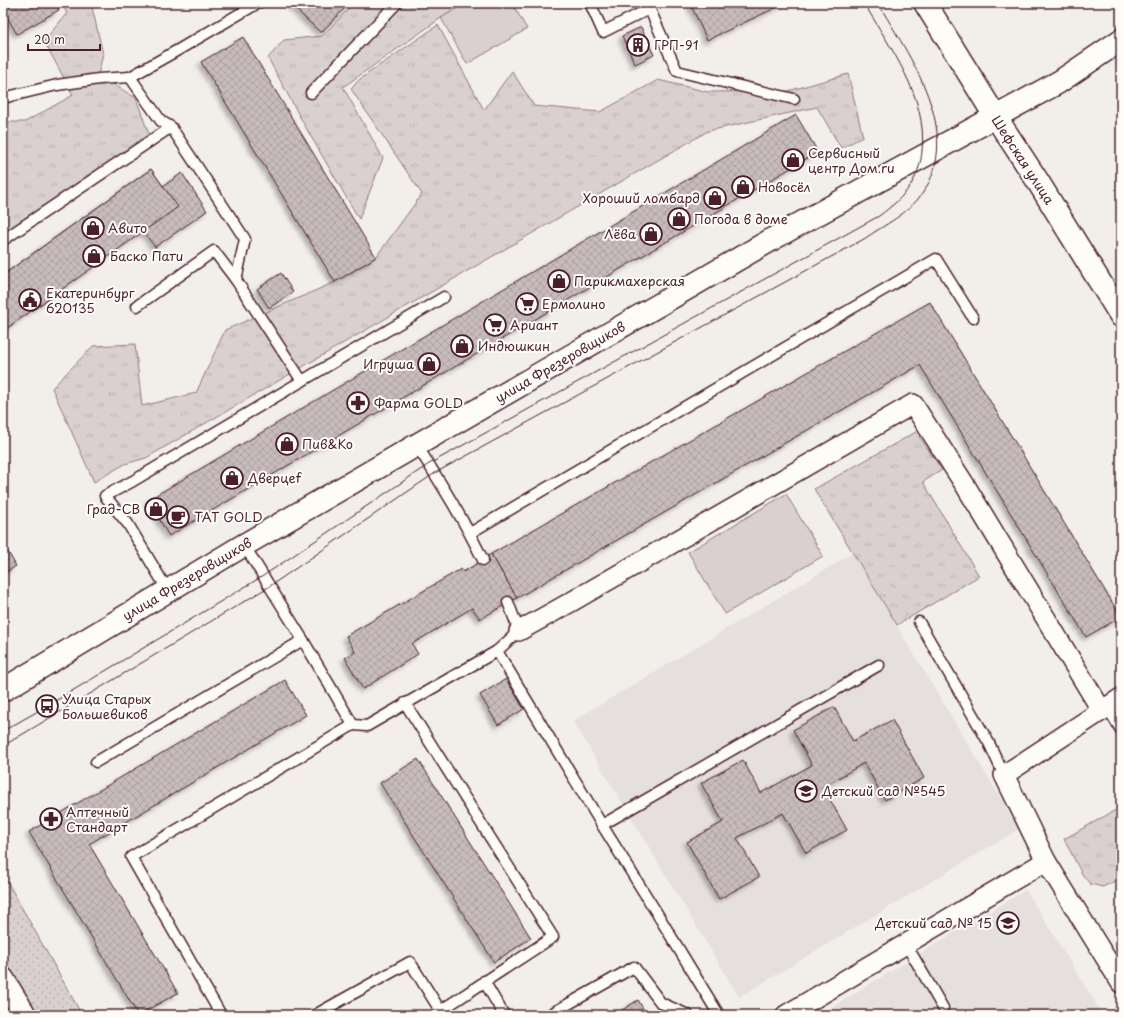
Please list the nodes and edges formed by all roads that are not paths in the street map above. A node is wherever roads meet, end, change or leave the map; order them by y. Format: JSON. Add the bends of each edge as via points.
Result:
{"nodes":[{"id":1,"x":258,"y":3,"type":"edge"},
{"id":2,"x":397,"y":3,"type":"edge"},
{"id":3,"x":590,"y":3,"type":"edge"},
{"id":4,"x":925,"y":3,"type":"edge"},
{"id":5,"x":648,"y":6,"type":"edge"},
{"id":6,"x":1121,"y":40,"type":"edge"},
{"id":7,"x":130,"y":77,"type":"junction"},
{"id":8,"x":311,"y":93,"type":"dead end"},
{"id":9,"x":3,"y":98,"type":"edge"},
{"id":10,"x":794,"y":99,"type":"dead end"},
{"id":11,"x":995,"y":116,"type":"junction"},
{"id":12,"x":171,"y":127,"type":"junction"},
{"id":13,"x":3,"y":240,"type":"edge"},
{"id":14,"x":236,"y":280,"type":"junction"},
{"id":15,"x":444,"y":297,"type":"dead end"},
{"id":16,"x":137,"y":306,"type":"dead end"},
{"id":17,"x":1121,"y":316,"type":"edge"},
{"id":18,"x":973,"y":318,"type":"dead end"},
{"id":19,"x":302,"y":381,"type":"junction"},
{"id":20,"x":416,"y":444,"type":"junction"},
{"id":21,"x":470,"y":533,"type":"junction"},
{"id":22,"x":244,"y":545,"type":"junction"},
{"id":23,"x":482,"y":560,"type":"dead end"},
{"id":24,"x":168,"y":591,"type":"junction"},
{"id":25,"x":508,"y":602,"type":"dead end"},
{"id":26,"x":919,"y":622,"type":"dead end"},
{"id":27,"x":519,"y":631,"type":"junction"},
{"id":28,"x":303,"y":640,"type":"junction"},
{"id":29,"x":497,"y":651,"type":"junction"},
{"id":30,"x":878,"y":665,"type":"dead end"},
{"id":31,"x":3,"y":690,"type":"edge"},
{"id":32,"x":406,"y":703,"type":"junction"},
{"id":33,"x":1110,"y":705,"type":"edge"},
{"id":34,"x":352,"y":725,"type":"junction"},
{"id":35,"x":1121,"y":730,"type":"edge"},
{"id":36,"x":96,"y":762,"type":"dead end"},
{"id":37,"x":1004,"y":775,"type":"junction"},
{"id":38,"x":602,"y":825,"type":"junction"},
{"id":39,"x":1046,"y":861,"type":"junction"},
{"id":40,"x":906,"y":944,"type":"junction"},
{"id":41,"x":3,"y":979,"type":"edge"},
{"id":42,"x":484,"y":981,"type":"junction"},
{"id":43,"x":1121,"y":984,"type":"edge"},
{"id":44,"x":943,"y":1008,"type":"dead end"},
{"id":45,"x":442,"y":1013,"type":"edge"},
{"id":46,"x":25,"y":1015,"type":"edge"},
{"id":47,"x":221,"y":1015,"type":"edge"},
{"id":48,"x":315,"y":1015,"type":"edge"},
{"id":49,"x":504,"y":1015,"type":"edge"},
{"id":50,"x":549,"y":1015,"type":"edge"},
{"id":51,"x":688,"y":1015,"type":"edge"},
{"id":52,"x":719,"y":1015,"type":"edge"},
{"id":53,"x":786,"y":1015,"type":"edge"}],
"edges":[{"from":1,"to":7,"type":"lane"},
{"from":2,"to":8,"type":"lane"},
{"from":3,"to":5,"type":"lane","via":[[603,32]]},
{"from":4,"to":11,"type":"main road","name":"Шефская улица"},
{"from":5,"to":10,"type":"lane","via":[[677,71]]},
{"from":6,"to":11,"type":"main road","name":"улица Фрезеровщиков","via":[[1059,82]]},
{"from":7,"to":9,"type":"lane","via":[[57,85]]},
{"from":7,"to":12,"type":"lane","via":[[161,122]]},
{"from":11,"to":17,"type":"main road","name":"Шефская улица"},
{"from":11,"to":20,"type":"main road","name":"улица Фрезеровщиков","via":[[783,233]]},
{"from":12,"to":13,"type":"lane"},
{"from":12,"to":14,"type":"lane","via":[[245,239]]},
{"from":14,"to":16,"type":"lane","via":[[214,251]]},
{"from":14,"to":19,"type":"lane"},
{"from":15,"to":19,"type":"lane"},
{"from":18,"to":21,"type":"lane","via":[[936,258]]},
{"from":19,"to":24,"type":"lane","via":[[105,496],[128,524]]},
{"from":20,"to":21,"type":"lane"},
{"from":20,"to":22,"type":"main road","name":"улица Фрезеровщиков"},
{"from":21,"to":23,"type":"lane"},
{"from":22,"to":24,"type":"main road","name":"улица Фрезеровщиков"},
{"from":22,"to":28,"type":"lane"},
{"from":24,"to":31,"type":"main road","name":"улица Фрезеровщиков"},
{"from":25,"to":27,"type":"lane"},
{"from":26,"to":37,"type":"lane","via":[[989,743]]},
{"from":27,"to":29,"type":"lane"},
{"from":27,"to":33,"type":"street","via":[[913,404]]},
{"from":28,"to":34,"type":"lane"},
{"from":28,"to":36,"type":"lane"},
{"from":29,"to":32,"type":"lane"},
{"from":29,"to":38,"type":"lane"},
{"from":30,"to":38,"type":"lane"},
{"from":32,"to":34,"type":"lane","via":[[367,726]]},
{"from":32,"to":42,"type":"lane","via":[[553,937]]},
{"from":33,"to":35,"type":"lane"},
{"from":33,"to":37,"type":"street"},
{"from":34,"to":47,"type":"lane","via":[[131,857]]},
{"from":37,"to":39,"type":"street"},
{"from":38,"to":52,"type":"lane"},
{"from":39,"to":40,"type":"street"},
{"from":39,"to":43,"type":"street"},
{"from":40,"to":44,"type":"lane"},
{"from":40,"to":53,"type":"street"},
{"from":41,"to":46,"type":"main road"},
{"from":42,"to":45,"type":"lane"},
{"from":42,"to":49,"type":"lane"},
{"from":45,"to":48,"type":"lane","via":[[410,962]]},
{"from":50,"to":51,"type":"lane","via":[[634,967],[662,1003]]}]}
